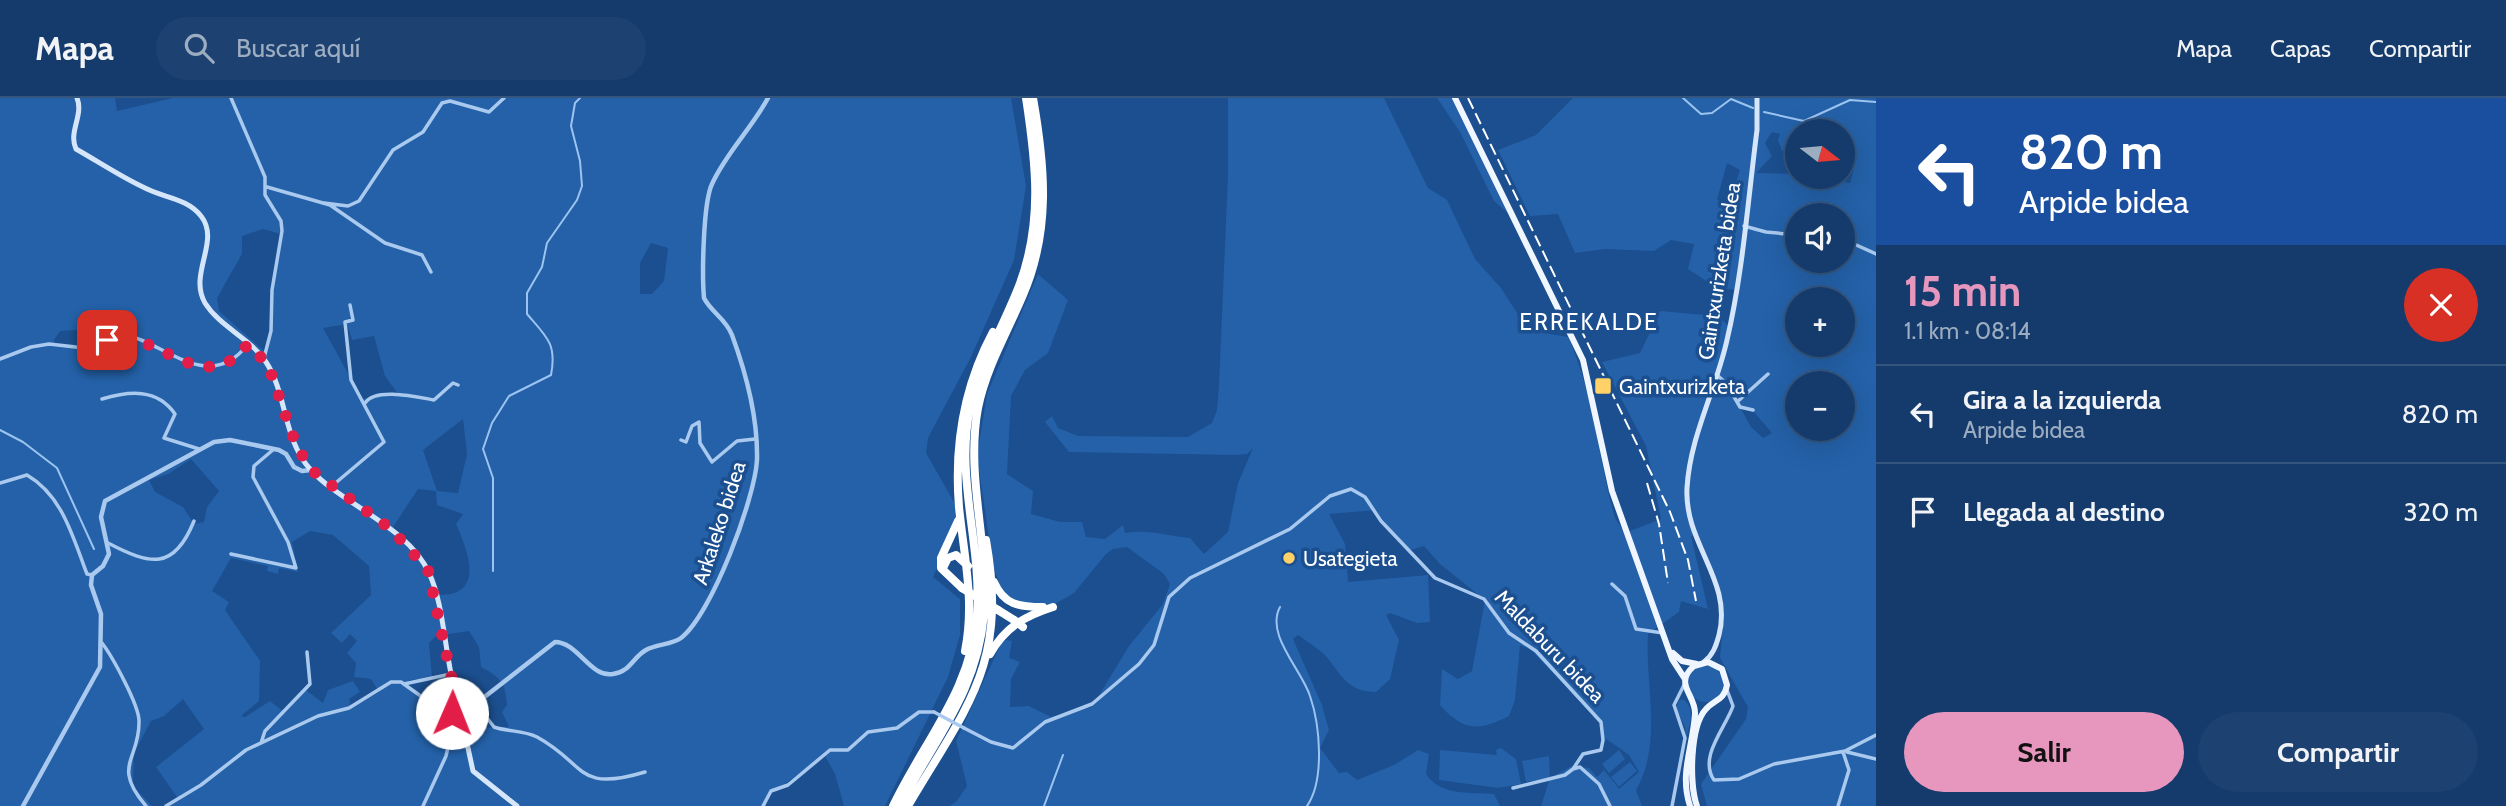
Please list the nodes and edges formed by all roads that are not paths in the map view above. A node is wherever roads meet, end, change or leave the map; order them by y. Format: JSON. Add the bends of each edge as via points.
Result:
{"nodes":[{"id":1,"x":77,"y":98,"type":"edge"},
{"id":2,"x":231,"y":98,"type":"edge"},
{"id":3,"x":505,"y":98,"type":"edge"},
{"id":4,"x":768,"y":98,"type":"edge"},
{"id":5,"x":1026,"y":98,"type":"edge"},
{"id":6,"x":1033,"y":98,"type":"edge"},
{"id":7,"x":1455,"y":98,"type":"edge"},
{"id":8,"x":1757,"y":98,"type":"edge"},
{"id":9,"x":267,"y":187,"type":"junction"},
{"id":10,"x":324,"y":203,"type":"junction"},
{"id":11,"x":1743,"y":226,"type":"junction"},
{"id":12,"x":1785,"y":234,"type":"edge"},
{"id":13,"x":1855,"y":244,"type":"edge"},
{"id":14,"x":1876,"y":254,"type":"edge"},
{"id":15,"x":431,"y":272,"type":"dead end"},
{"id":16,"x":1022,"y":279,"type":"junction"},
{"id":17,"x":349,"y":305,"type":"dead end"},
{"id":18,"x":248,"y":344,"type":"junction"},
{"id":19,"x":264,"y":358,"type":"junction"},
{"id":20,"x":0,"y":359,"type":"edge"},
{"id":21,"x":1768,"y":374,"type":"dead end"},
{"id":22,"x":1717,"y":375,"type":"junction"},
{"id":23,"x":458,"y":385,"type":"dead end"},
{"id":24,"x":102,"y":399,"type":"dead end"},
{"id":25,"x":1737,"y":402,"type":"junction"},
{"id":26,"x":365,"y":405,"type":"junction"},
{"id":27,"x":1754,"y":410,"type":"dead end"},
{"id":28,"x":755,"y":439,"type":"junction"},
{"id":29,"x":681,"y":440,"type":"dead end"},
{"id":30,"x":201,"y":449,"type":"junction"},
{"id":31,"x":274,"y":449,"type":"junction"},
{"id":32,"x":309,"y":468,"type":"junction"},
{"id":33,"x":0,"y":483,"type":"edge"},
{"id":34,"x":332,"y":486,"type":"junction"},
{"id":35,"x":975,"y":495,"type":"junction"},
{"id":36,"x":960,"y":509,"type":"junction"},
{"id":37,"x":194,"y":522,"type":"dead end"},
{"id":38,"x":108,"y":543,"type":"junction"},
{"id":39,"x":231,"y":554,"type":"dead end"},
{"id":40,"x":968,"y":566,"type":"junction"},
{"id":41,"x":944,"y":574,"type":"junction"},
{"id":42,"x":92,"y":575,"type":"junction"},
{"id":43,"x":992,"y":578,"type":"junction"},
{"id":44,"x":1612,"y":584,"type":"dead end"},
{"id":45,"x":1025,"y":629,"type":"dead end"},
{"id":46,"x":1665,"y":634,"type":"junction"},
{"id":47,"x":102,"y":643,"type":"junction"},
{"id":48,"x":1715,"y":647,"type":"junction"},
{"id":49,"x":1670,"y":648,"type":"junction"},
{"id":50,"x":307,"y":652,"type":"dead end"},
{"id":51,"x":987,"y":659,"type":"junction"},
{"id":52,"x":1701,"y":663,"type":"junction"},
{"id":53,"x":1718,"y":666,"type":"junction"},
{"id":54,"x":452,"y":674,"type":"junction"},
{"id":55,"x":1684,"y":682,"type":"junction"},
{"id":56,"x":404,"y":684,"type":"junction"},
{"id":57,"x":1727,"y":690,"type":"junction"},
{"id":58,"x":1723,"y":697,"type":"junction"},
{"id":59,"x":1676,"y":700,"type":"junction"},
{"id":60,"x":1692,"y":700,"type":"junction"},
{"id":61,"x":1732,"y":701,"type":"junction"},
{"id":62,"x":470,"y":705,"type":"junction"},
{"id":63,"x":1709,"y":705,"type":"junction"},
{"id":64,"x":453,"y":708,"type":"junction"},
{"id":65,"x":946,"y":714,"type":"junction"},
{"id":66,"x":1876,"y":735,"type":"edge"},
{"id":67,"x":261,"y":743,"type":"junction"},
{"id":68,"x":1844,"y":752,"type":"junction"},
{"id":69,"x":1876,"y":759,"type":"edge"},
{"id":70,"x":1573,"y":769,"type":"junction"},
{"id":71,"x":645,"y":772,"type":"dead end"},
{"id":72,"x":1513,"y":788,"type":"dead end"},
{"id":73,"x":23,"y":806,"type":"edge"},
{"id":74,"x":146,"y":806,"type":"edge"},
{"id":75,"x":166,"y":806,"type":"edge"},
{"id":76,"x":423,"y":806,"type":"edge"},
{"id":77,"x":517,"y":806,"type":"edge"},
{"id":78,"x":763,"y":806,"type":"edge"},
{"id":79,"x":893,"y":806,"type":"edge"},
{"id":80,"x":900,"y":806,"type":"edge"},
{"id":81,"x":908,"y":806,"type":"edge"},
{"id":82,"x":1610,"y":806,"type":"edge"},
{"id":83,"x":1673,"y":806,"type":"edge"},
{"id":84,"x":1690,"y":806,"type":"edge"},
{"id":85,"x":1697,"y":806,"type":"edge"},
{"id":86,"x":1838,"y":806,"type":"edge"}],
"edges":[{"from":1,"to":18,"type":"main road","via":[[76,149],[201,216],[209,231],[201,265],[202,298]]},
{"from":2,"to":9,"type":"street"},
{"from":3,"to":10,"type":"street","via":[[489,112],[442,103],[423,132],[393,150],[359,201],[348,206]]},
{"from":4,"to":28,"type":"street","name":"Arkaleko bidea","via":[[718,173],[707,201],[704,298],[731,332],[748,384]]},
{"from":5,"to":16,"type":"highway","via":[[1037,202]]},
{"from":6,"to":35,"type":"highway","via":[[1044,173],[1043,221],[1027,285],[981,398],[974,446]]},
{"from":7,"to":46,"type":"main road","via":[[1583,360],[1612,491]]},
{"from":8,"to":11,"type":"main road","name":"Gaintxurizketa bidea"},
{"from":9,"to":10,"type":"street"},
{"from":9,"to":19,"type":"street","via":[[265,195],[282,231]]},
{"from":10,"to":15,"type":"street","via":[[385,243],[422,255]]},
{"from":11,"to":12,"type":"street"},
{"from":11,"to":22,"type":"main road","name":"Gaintxurizketa bidea","via":[[1730,326]]},
{"from":13,"to":14,"type":"street"},
{"from":16,"to":36,"type":"highway","via":[[982,351],[971,383],[959,444]]},
{"from":16,"to":65,"type":"highway","via":[[984,365],[970,410],[965,471],[977,614],[966,669]]},
{"from":17,"to":26,"type":"street","via":[[353,320],[345,322],[347,362]]},
{"from":18,"to":19,"type":"main road"},
{"from":18,"to":20,"type":"street","via":[[231,360],[204,365],[180,360],[122,335],[84,348],[30,347]]},
{"from":19,"to":32,"type":"main road"},
{"from":21,"to":25,"type":"street"},
{"from":22,"to":25,"type":"street"},
{"from":22,"to":48,"type":"main road","name":"Gaintxurizketa bidea","via":[[1695,440],[1686,498],[1695,539],[1723,603]]},
{"from":23,"to":26,"type":"street","via":[[453,383],[434,400],[402,394],[372,397]]},
{"from":24,"to":30,"type":"street","via":[[138,392],[154,397],[175,414],[164,438]]},
{"from":25,"to":27,"type":"street"},
{"from":26,"to":34,"type":"street","via":[[384,444]]},
{"from":28,"to":29,"type":"street","via":[[737,441],[712,461],[700,443],[699,422],[692,426],[686,442]]},
{"from":28,"to":62,"type":"street","name":"Arkaleko bidea","via":[[754,473],[718,587],[681,638],[646,650],[628,669],[609,675],[567,645],[552,643]]},
{"from":30,"to":31,"type":"street","via":[[221,440]]},
{"from":30,"to":38,"type":"street","via":[[108,497],[101,510]]},
{"from":31,"to":32,"type":"street","via":[[286,454],[294,467]]},
{"from":31,"to":39,"type":"street","via":[[254,466],[253,477],[288,542],[296,568]]},
{"from":32,"to":34,"type":"main road"},
{"from":33,"to":42,"type":"street","via":[[27,475],[51,496],[74,534],[87,573]]},
{"from":34,"to":54,"type":"main road","via":[[392,530],[425,566]]},
{"from":35,"to":43,"type":"highway"},
{"from":35,"to":80,"type":"highway","via":[[985,587],[979,647],[961,702]]},
{"from":36,"to":40,"type":"highway"},
{"from":36,"to":41,"type":"highway","via":[[957,527],[941,558]]},
{"from":37,"to":38,"type":"street","via":[[180,550],[166,559],[134,556]]},
{"from":38,"to":42,"type":"street","via":[[107,560]]},
{"from":40,"to":41,"type":"highway","via":[[960,556],[952,556],[944,564]]},
{"from":40,"to":65,"type":"highway","via":[[968,635]]},
{"from":41,"to":45,"type":"highway","bridge":true},
{"from":42,"to":47,"type":"street"},
{"from":43,"to":51,"type":"highway"},
{"from":43,"to":51,"type":"highway","via":[[1009,602],[1021,607],[1053,607],[1020,621]]},
{"from":44,"to":46,"type":"street","via":[[1625,596],[1636,629]]},
{"from":46,"to":49,"type":"main road"},
{"from":47,"to":73,"type":"street","via":[[100,667]]},
{"from":47,"to":74,"type":"street","via":[[138,714],[128,777]]},
{"from":48,"to":52,"type":"main road"},
{"from":48,"to":53,"type":"main road"},
{"from":49,"to":52,"type":"main road","via":[[1682,661]]},
{"from":49,"to":55,"type":"main road"},
{"from":50,"to":67,"type":"street","via":[[310,684],[265,731]]},
{"from":51,"to":81,"type":"highway","via":[[966,710]]},
{"from":52,"to":53,"type":"main road"},
{"from":52,"to":55,"type":"main road"},
{"from":53,"to":57,"type":"main road","via":[[1726,677]]},
{"from":54,"to":56,"type":"street"},
{"from":54,"to":64,"type":"main road"},
{"from":55,"to":59,"type":"street"},
{"from":55,"to":60,"type":"main road"},
{"from":56,"to":64,"type":"street","via":[[425,699]]},
{"from":56,"to":67,"type":"street","via":[[385,684],[349,708],[318,716]]},
{"from":57,"to":58,"type":"main road"},
{"from":57,"to":61,"type":"street"},
{"from":58,"to":61,"type":"street"},
{"from":58,"to":63,"type":"main road"},
{"from":59,"to":60,"type":"street"},
{"from":59,"to":83,"type":"street","via":[[1675,711],[1685,738]]},
{"from":60,"to":63,"type":"main road"},
{"from":60,"to":84,"type":"main road","via":[[1695,715],[1685,775]]},
{"from":61,"to":68,"type":"street","via":[[1731,713],[1714,745],[1714,780],[1739,779],[1774,764]]},
{"from":62,"to":64,"type":"street"},
{"from":62,"to":71,"type":"street","via":[[480,709],[494,727],[535,736],[589,775],[617,780]]},
{"from":63,"to":85,"type":"main road","via":[[1700,720],[1691,768]]},
{"from":64,"to":76,"type":"street","via":[[438,725],[452,730],[446,756]]},
{"from":64,"to":77,"type":"main road","via":[[462,722],[473,771]]},
{"from":65,"to":79,"type":"highway"},
{"from":66,"to":68,"type":"street"},
{"from":67,"to":75,"type":"street"},
{"from":68,"to":69,"type":"street"},
{"from":68,"to":86,"type":"street","via":[[1849,770]]},
{"from":70,"to":72,"type":"street"},
{"from":70,"to":78,"type":"street","name":"Maldaburu bidea","bridge":true,"via":[[1583,754],[1601,750],[1601,722],[1536,651],[1509,633],[1490,604],[1435,578],[1381,521],[1365,497],[1351,489],[1330,496],[1290,529],[1200,572],[1178,588],[1167,601],[1149,654],[1087,707],[1045,723],[1013,748],[1000,746],[934,712],[919,712],[897,728],[868,732],[848,750],[827,752],[788,785],[771,791]]},
{"from":70,"to":82,"type":"street","via":[[1580,767],[1590,773]]}]}
